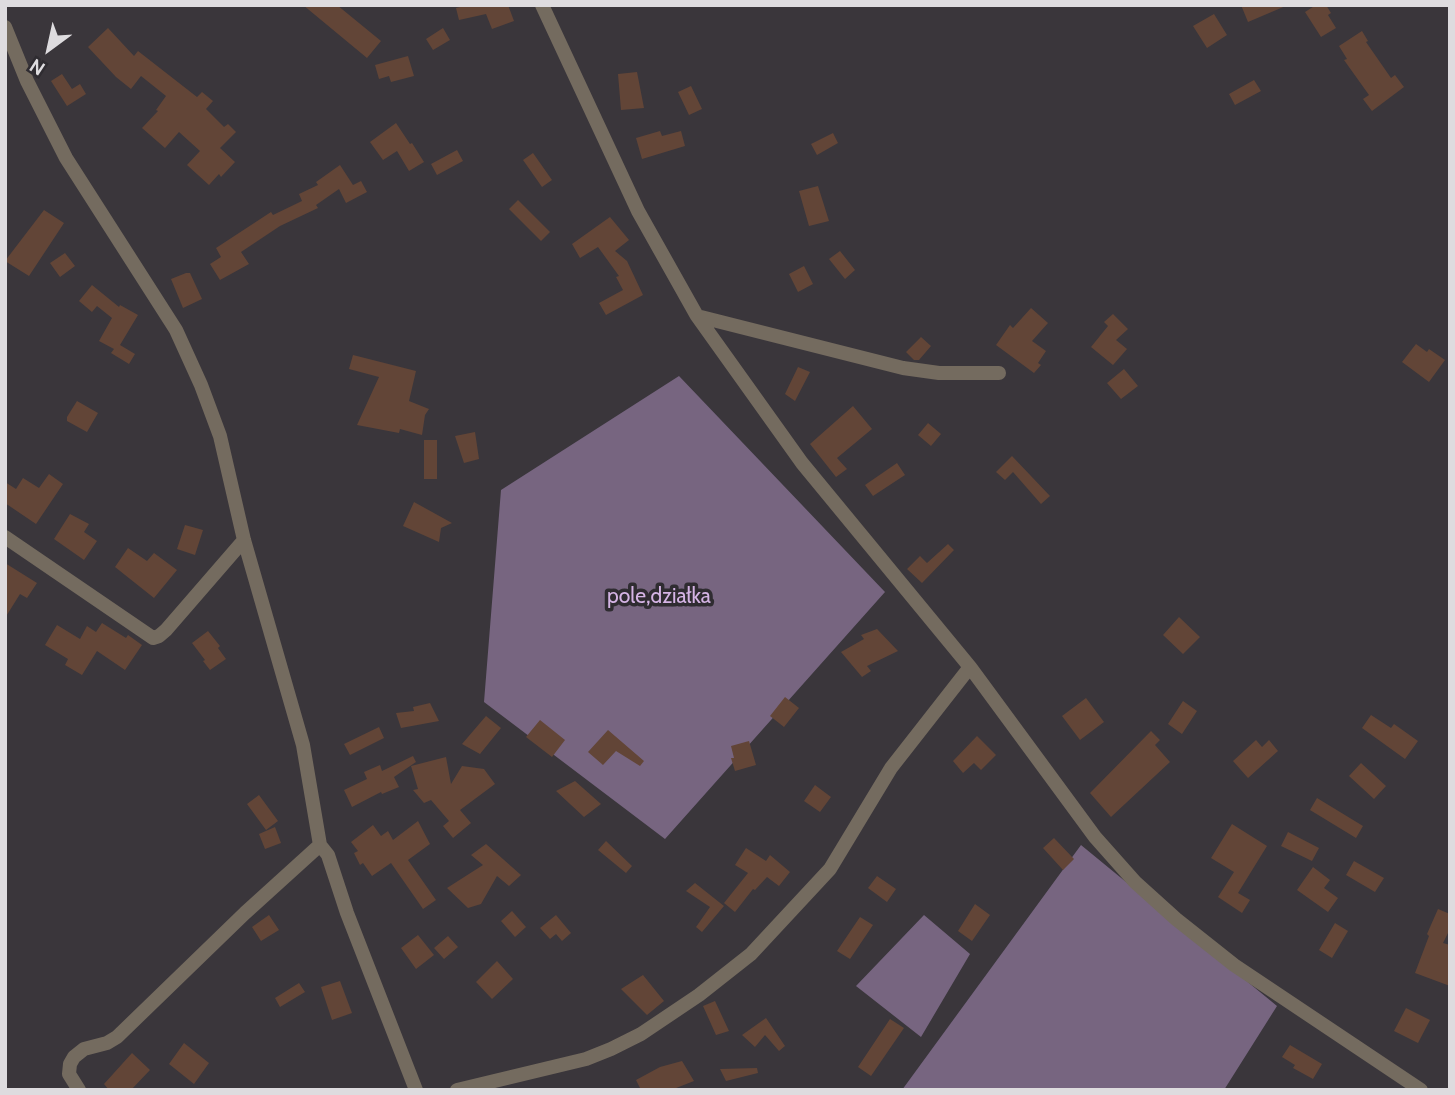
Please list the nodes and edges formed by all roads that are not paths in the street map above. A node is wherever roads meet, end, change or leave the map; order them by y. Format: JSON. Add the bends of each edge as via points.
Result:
{"nodes":[{"id":1,"x":542,"y":5,"type":"edge"},
{"id":2,"x":5,"y":27,"type":"edge"},
{"id":3,"x":697,"y":316,"type":"junction"},
{"id":4,"x":999,"y":373,"type":"dead end"},
{"id":5,"x":5,"y":537,"type":"edge"},
{"id":6,"x":244,"y":540,"type":"junction"},
{"id":7,"x":970,"y":667,"type":"junction"},
{"id":8,"x":320,"y":845,"type":"junction"},
{"id":9,"x":79,"y":1090,"type":"edge"},
{"id":10,"x":415,"y":1090,"type":"edge"},
{"id":11,"x":457,"y":1090,"type":"edge"},
{"id":12,"x":1421,"y":1090,"type":"edge"}],
"edges":[{"from":1,"to":3,"type":"street","via":[[638,211]]},
{"from":2,"to":6,"type":"street","via":[[66,158],[190,357],[220,436]]},
{"from":3,"to":4,"type":"street","via":[[903,368]]},
{"from":3,"to":7,"type":"street","via":[[802,463]]},
{"from":5,"to":6,"type":"street","via":[[153,638],[166,630]]},
{"from":6,"to":8,"type":"street","via":[[303,745]]},
{"from":7,"to":11,"type":"street","via":[[898,758],[830,869],[751,954],[699,995],[611,1049]]},
{"from":7,"to":12,"type":"street","via":[[1095,837],[1135,882],[1234,965]]},
{"from":8,"to":9,"type":"street","via":[[117,1037],[74,1057],[69,1074]]},
{"from":8,"to":10,"type":"street","via":[[328,855]]}]}
